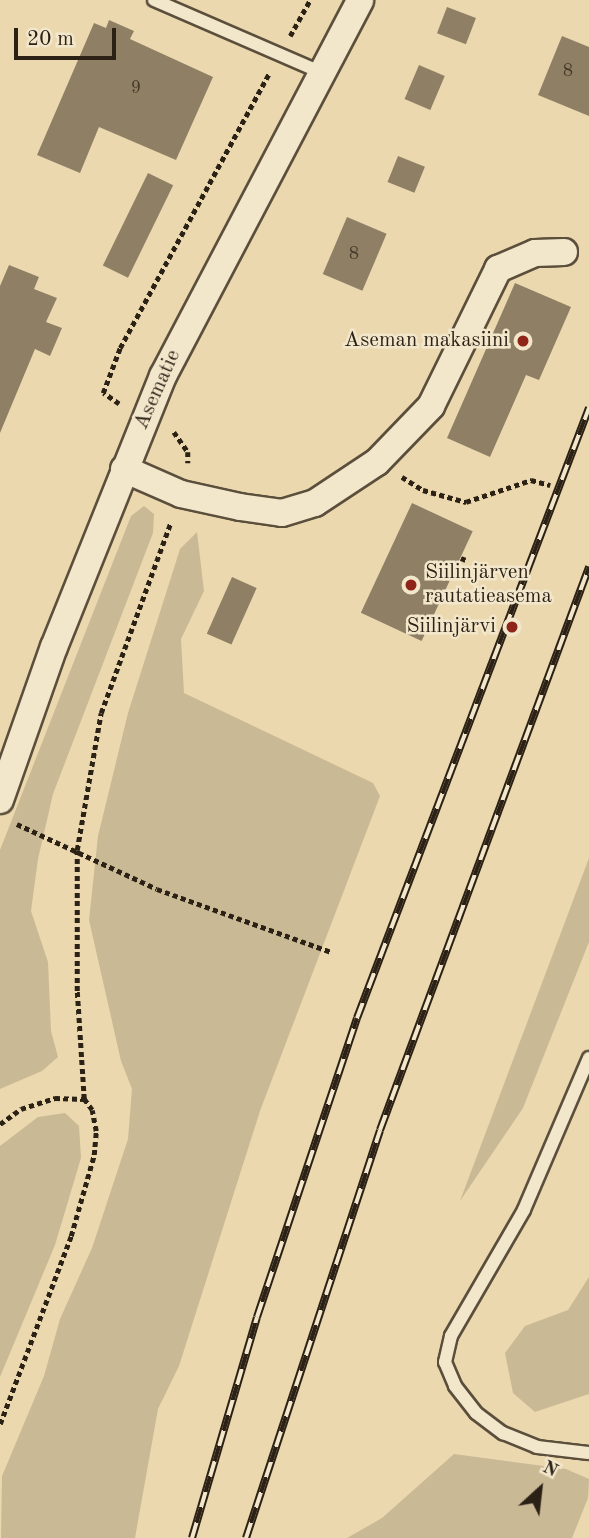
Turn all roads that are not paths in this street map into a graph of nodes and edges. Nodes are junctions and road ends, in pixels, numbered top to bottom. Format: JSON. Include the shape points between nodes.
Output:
{"nodes":[{"id":1,"x":154,"y":0,"type":"edge"},
{"id":2,"x":359,"y":1,"type":"edge"},
{"id":3,"x":323,"y":73,"type":"junction"},
{"id":4,"x":564,"y":252,"type":"dead end"},
{"id":5,"x":124,"y":469,"type":"junction"},
{"id":6,"x":6,"y":811,"type":"edge"},
{"id":7,"x":589,"y":1058,"type":"edge"},
{"id":8,"x":589,"y":1453,"type":"edge"}],
"edges":[{"from":1,"to":3,"type":"lane"},
{"from":2,"to":3,"type":"street","name":"Asematie"},
{"from":3,"to":5,"type":"street","name":"Asematie","via":[[163,376]]},
{"from":4,"to":5,"type":"street","via":[[535,253],[498,270],[431,406],[377,462],[315,503],[282,513],[181,494]]},
{"from":5,"to":6,"type":"street","name":"Asematie"},
{"from":7,"to":8,"type":"lane","via":[[524,1210],[451,1336],[445,1362],[455,1386],[475,1413],[503,1433],[537,1447]]}]}
